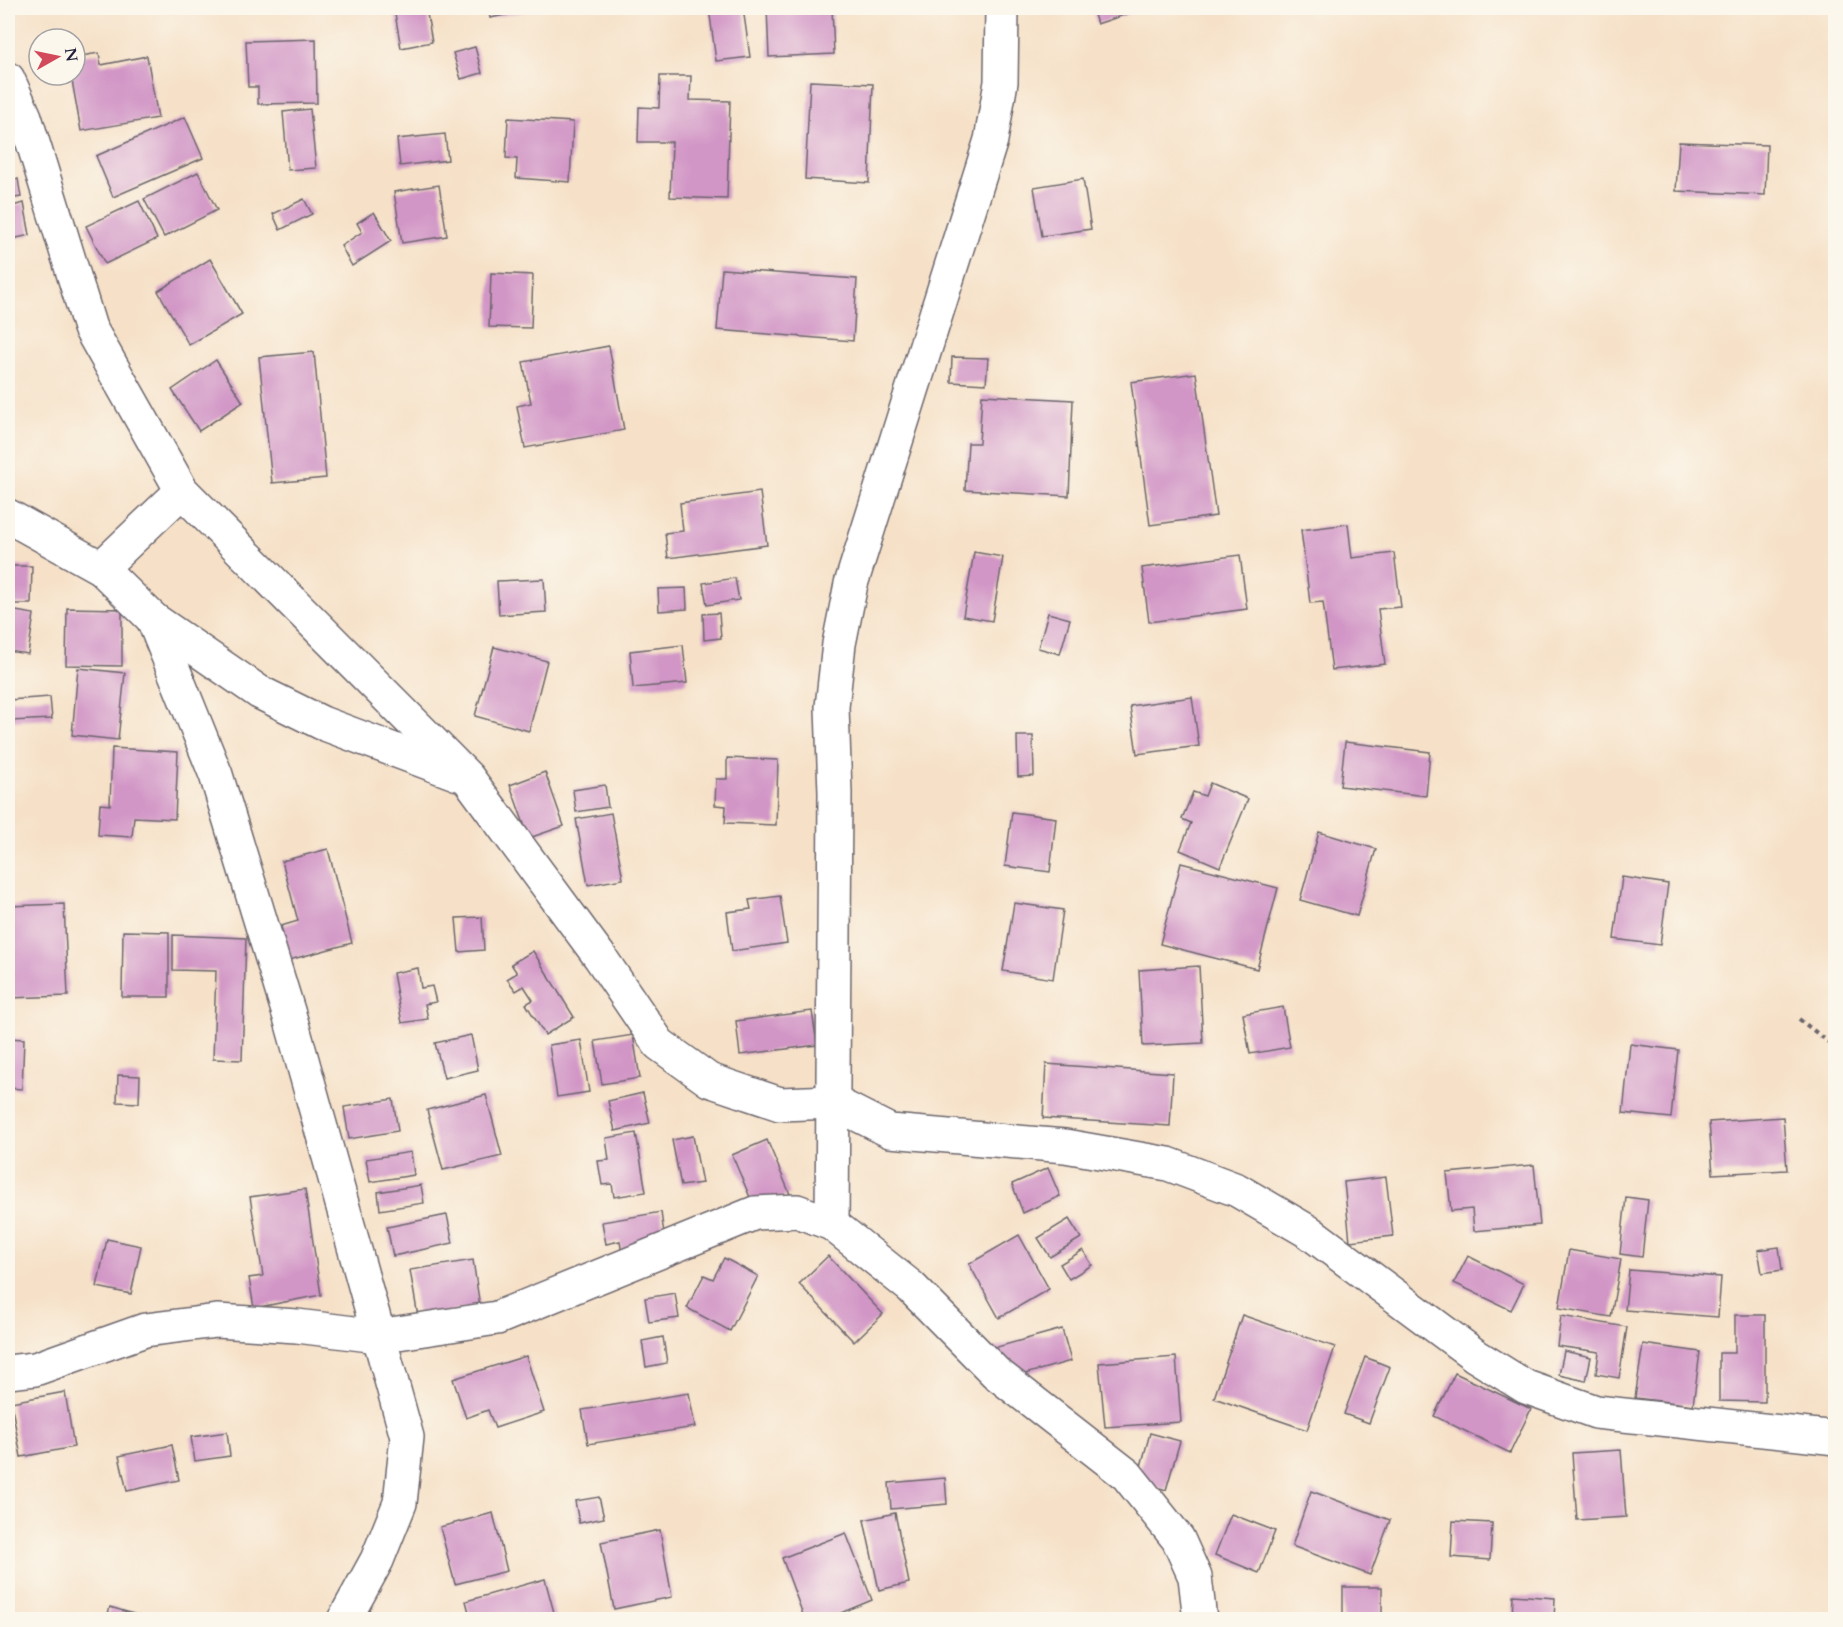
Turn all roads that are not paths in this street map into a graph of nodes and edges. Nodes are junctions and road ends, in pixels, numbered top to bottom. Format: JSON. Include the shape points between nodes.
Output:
{"nodes":[{"id":1,"x":1002,"y":8,"type":"edge"},
{"id":2,"x":8,"y":79,"type":"edge"},
{"id":3,"x":182,"y":491,"type":"junction"},
{"id":4,"x":8,"y":516,"type":"edge"},
{"id":5,"x":101,"y":568,"type":"junction"},
{"id":6,"x":153,"y":619,"type":"junction"},
{"id":7,"x":468,"y":778,"type":"junction"},
{"id":8,"x":833,"y":1102,"type":"junction"},
{"id":9,"x":832,"y":1224,"type":"junction"},
{"id":10,"x":378,"y":1336,"type":"junction"},
{"id":11,"x":8,"y":1372,"type":"edge"},
{"id":12,"x":1836,"y":1438,"type":"edge"},
{"id":13,"x":344,"y":1620,"type":"edge"},
{"id":14,"x":1200,"y":1620,"type":"edge"}],
"edges":[{"from":1,"to":8,"type":"street","via":[[1001,82],[991,140],[851,584],[839,644],[832,707]]},
{"from":2,"to":3,"type":"street","via":[[25,117],[90,328]]},
{"from":3,"to":5,"type":"street"},
{"from":3,"to":7,"type":"street"},
{"from":4,"to":5,"type":"street"},
{"from":5,"to":6,"type":"street"},
{"from":6,"to":7,"type":"street","via":[[259,692],[322,723]]},
{"from":6,"to":10,"type":"street","via":[[216,775],[292,1024]]},
{"from":7,"to":8,"type":"street","via":[[659,1044],[709,1080],[780,1104]]},
{"from":8,"to":9,"type":"street"},
{"from":8,"to":12,"type":"street","via":[[890,1131],[1065,1146],[1168,1164],[1237,1190],[1309,1232],[1476,1356],[1516,1381],[1596,1412]]},
{"from":9,"to":10,"type":"street","via":[[797,1211],[755,1213],[497,1318]]},
{"from":9,"to":14,"type":"street","via":[[911,1287],[996,1373],[1127,1475],[1178,1539],[1195,1577]]},
{"from":10,"to":11,"type":"street","via":[[217,1321],[145,1330],[35,1369]]},
{"from":10,"to":13,"type":"street","via":[[407,1437],[400,1503],[377,1560]]}]}
